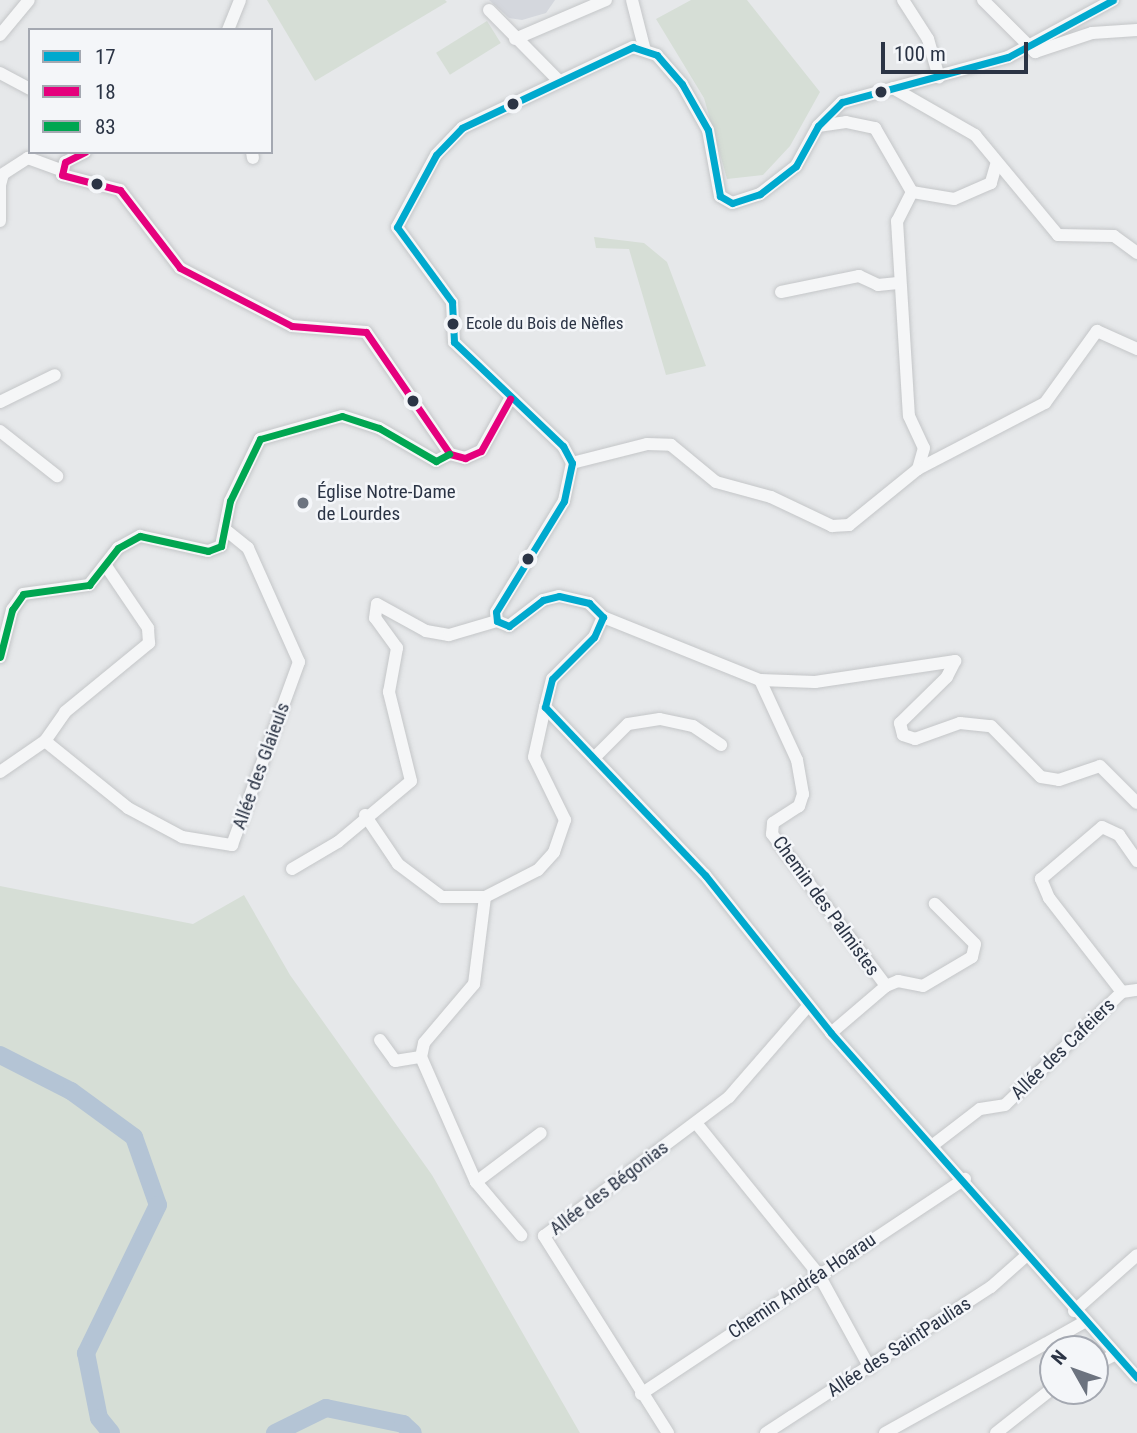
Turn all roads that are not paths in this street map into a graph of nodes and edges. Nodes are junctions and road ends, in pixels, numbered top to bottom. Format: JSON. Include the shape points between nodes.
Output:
{"nodes":[{"id":1,"x":29,"y":0,"type":"edge"},
{"id":2,"x":240,"y":0,"type":"edge"},
{"id":3,"x":606,"y":0,"type":"edge"},
{"id":4,"x":632,"y":0,"type":"edge"},
{"id":5,"x":903,"y":0,"type":"edge"},
{"id":6,"x":983,"y":0,"type":"edge"},
{"id":7,"x":1113,"y":0,"type":"edge"},
{"id":8,"x":489,"y":10,"type":"dead end"},
{"id":9,"x":229,"y":28,"type":"edge"},
{"id":10,"x":1137,"y":30,"type":"edge"},
{"id":11,"x":0,"y":35,"type":"edge"},
{"id":12,"x":515,"y":39,"type":"junction"},
{"id":13,"x":644,"y":47,"type":"junction"},
{"id":14,"x":1025,"y":48,"type":"junction"},
{"id":15,"x":0,"y":73,"type":"edge"},
{"id":16,"x":939,"y":77,"type":"junction"},
{"id":17,"x":558,"y":80,"type":"junction"},
{"id":18,"x":28,"y":88,"type":"edge"},
{"id":19,"x":893,"y":88,"type":"junction"},
{"id":20,"x":818,"y":126,"type":"junction"},
{"id":21,"x":82,"y":154,"type":"edge"},
{"id":22,"x":996,"y":164,"type":"junction"},
{"id":23,"x":60,"y":169,"type":"junction"},
{"id":24,"x":0,"y":186,"type":"edge"},
{"id":25,"x":912,"y":192,"type":"junction"},
{"id":26,"x":0,"y":221,"type":"edge"},
{"id":27,"x":1137,"y":253,"type":"edge"},
{"id":28,"x":898,"y":283,"type":"junction"},
{"id":29,"x":781,"y":292,"type":"dead end"},
{"id":30,"x":1137,"y":349,"type":"edge"},
{"id":31,"x":55,"y":375,"type":"dead end"},
{"id":32,"x":510,"y":399,"type":"junction"},
{"id":33,"x":0,"y":402,"type":"edge"},
{"id":34,"x":0,"y":430,"type":"edge"},
{"id":35,"x":450,"y":454,"type":"junction"},
{"id":36,"x":572,"y":463,"type":"junction"},
{"id":37,"x":918,"y":469,"type":"junction"},
{"id":38,"x":57,"y":476,"type":"dead end"},
{"id":39,"x":228,"y":532,"type":"junction"},
{"id":40,"x":106,"y":566,"type":"junction"},
{"id":41,"x":603,"y":617,"type":"junction"},
{"id":42,"x":497,"y":621,"type":"junction"},
{"id":43,"x":0,"y":657,"type":"edge"},
{"id":44,"x":760,"y":680,"type":"junction"},
{"id":45,"x":545,"y":706,"type":"junction"},
{"id":46,"x":45,"y":741,"type":"junction"},
{"id":47,"x":721,"y":745,"type":"dead end"},
{"id":48,"x":594,"y":758,"type":"junction"},
{"id":49,"x":0,"y":772,"type":"edge"},
{"id":50,"x":1137,"y":803,"type":"edge"},
{"id":51,"x":365,"y":815,"type":"junction"},
{"id":52,"x":1137,"y":861,"type":"edge"},
{"id":53,"x":292,"y":869,"type":"dead end"},
{"id":54,"x":485,"y":897,"type":"junction"},
{"id":55,"x":935,"y":904,"type":"dead end"},
{"id":56,"x":886,"y":986,"type":"junction"},
{"id":57,"x":1137,"y":990,"type":"edge"},
{"id":58,"x":1122,"y":992,"type":"junction"},
{"id":59,"x":808,"y":1006,"type":"junction"},
{"id":60,"x":831,"y":1033,"type":"junction"},
{"id":61,"x":380,"y":1040,"type":"dead end"},
{"id":62,"x":421,"y":1057,"type":"junction"},
{"id":63,"x":696,"y":1123,"type":"junction"},
{"id":64,"x":541,"y":1133,"type":"dead end"},
{"id":65,"x":933,"y":1145,"type":"junction"},
{"id":66,"x":965,"y":1179,"type":"junction"},
{"id":67,"x":476,"y":1182,"type":"junction"},
{"id":68,"x":521,"y":1235,"type":"dead end"},
{"id":69,"x":1027,"y":1255,"type":"junction"},
{"id":70,"x":1137,"y":1255,"type":"edge"},
{"id":71,"x":818,"y":1275,"type":"junction"},
{"id":72,"x":1074,"y":1311,"type":"junction"},
{"id":73,"x":1083,"y":1323,"type":"junction"},
{"id":74,"x":1114,"y":1355,"type":"junction"},
{"id":75,"x":1109,"y":1358,"type":"edge"},
{"id":76,"x":870,"y":1368,"type":"junction"},
{"id":77,"x":1136,"y":1376,"type":"edge"},
{"id":78,"x":641,"y":1394,"type":"junction"},
{"id":79,"x":1039,"y":1399,"type":"edge"},
{"id":80,"x":668,"y":1433,"type":"edge"},
{"id":81,"x":766,"y":1433,"type":"edge"},
{"id":82,"x":885,"y":1433,"type":"edge"},
{"id":83,"x":996,"y":1433,"type":"edge"}],
"edges":[{"from":1,"to":11,"type":"street"},
{"from":2,"to":9,"type":"street"},
{"from":3,"to":12,"type":"street"},
{"from":4,"to":13,"type":"street"},
{"from":5,"to":16,"type":"street","via":[[928,39]]},
{"from":6,"to":14,"type":"street"},
{"from":7,"to":14,"type":"street"},
{"from":8,"to":12,"type":"street"},
{"from":10,"to":14,"type":"street","via":[[1092,33],[1046,51]]},
{"from":12,"to":17,"type":"street"},
{"from":13,"to":17,"type":"street"},
{"from":13,"to":20,"type":"street","via":[[672,71],[698,109],[726,201],[760,194],[796,166]]},
{"from":14,"to":16,"type":"street"},
{"from":15,"to":18,"type":"street"},
{"from":16,"to":19,"type":"street"},
{"from":17,"to":32,"type":"street","via":[[447,141],[397,227],[452,302],[454,342]]},
{"from":19,"to":20,"type":"street","via":[[842,102]]},
{"from":19,"to":22,"type":"street","via":[[965,126]]},
{"from":20,"to":25,"type":"street","via":[[846,122],[875,128]]},
{"from":21,"to":23,"type":"street"},
{"from":22,"to":25,"type":"street","via":[[991,183],[954,198]]},
{"from":22,"to":27,"type":"street","via":[[1058,235],[1114,236]]},
{"from":23,"to":24,"type":"street","via":[[28,158],[3,174]]},
{"from":23,"to":35,"type":"street","via":[[70,179],[120,190],[180,268],[292,326],[366,332]]},
{"from":24,"to":26,"type":"street"},
{"from":25,"to":28,"type":"street","via":[[897,221]]},
{"from":28,"to":29,"type":"street","via":[[878,285],[859,276]]},
{"from":28,"to":37,"type":"street","via":[[907,334],[909,416],[924,448]]},
{"from":30,"to":37,"type":"street","via":[[1097,331],[1045,403]]},
{"from":31,"to":33,"type":"street"},
{"from":32,"to":35,"type":"street","via":[[481,451],[466,458]]},
{"from":32,"to":36,"type":"street","via":[[563,446]]},
{"from":34,"to":38,"type":"street"},
{"from":35,"to":39,"type":"street","via":[[436,461],[379,428],[342,416],[260,439],[230,501]]},
{"from":36,"to":37,"type":"street","via":[[647,444],[671,445],[716,482],[771,497],[832,526],[849,525]]},
{"from":36,"to":42,"type":"street","via":[[564,501],[501,603]]},
{"from":39,"to":40,"type":"street","via":[[221,546],[208,551],[140,536],[118,548]]},
{"from":39,"to":46,"type":"street","name":"Allée des Glaieuls","via":[[248,548],[299,662],[232,845],[182,837],[128,808]]},
{"from":40,"to":43,"type":"street","via":[[76,590],[39,588],[23,594],[8,619]]},
{"from":40,"to":46,"type":"street","via":[[149,628],[149,643],[65,712]]},
{"from":41,"to":42,"type":"street","via":[[589,603],[559,596],[543,600],[509,626]]},
{"from":41,"to":44,"type":"street"},
{"from":41,"to":45,"type":"street","via":[[594,637],[552,678]]},
{"from":42,"to":51,"type":"street","via":[[449,635],[426,631],[386,606],[373,611],[397,648],[389,692],[411,781]]},
{"from":44,"to":50,"type":"street","via":[[815,682],[955,661],[947,677],[900,723],[903,735],[915,739],[960,723],[991,726],[1041,776],[1059,780],[1100,766]]},
{"from":44,"to":56,"type":"street","name":"Chemin des Palmistes","via":[[797,760],[803,794],[799,806],[774,823],[772,834]]},
{"from":45,"to":48,"type":"street"},
{"from":45,"to":54,"type":"street","via":[[534,757],[562,809],[561,837],[538,870]]},
{"from":46,"to":49,"type":"street"},
{"from":47,"to":48,"type":"street","via":[[693,726],[660,719],[628,724]]},
{"from":48,"to":59,"type":"street","via":[[705,875]]},
{"from":51,"to":53,"type":"street","via":[[338,842]]},
{"from":51,"to":54,"type":"street","via":[[387,851],[424,886],[442,897]]},
{"from":52,"to":58,"type":"street","name":"Allée des Cafeiers","via":[[1119,835],[1102,827],[1041,879],[1049,898]]},
{"from":54,"to":62,"type":"street","via":[[474,984],[424,1044]]},
{"from":55,"to":56,"type":"street","name":"Chemin des Palmistes","via":[[975,944],[972,957],[923,986],[898,981]]},
{"from":56,"to":60,"type":"street","name":"Chemin des Palmistes"},
{"from":57,"to":58,"type":"street","name":"Allée des Cafeiers"},
{"from":58,"to":65,"type":"street","name":"Allée des Cafeiers","via":[[1014,1098],[980,1109]]},
{"from":59,"to":60,"type":"street"},
{"from":59,"to":63,"type":"street","name":"Allée des Bégonias","via":[[738,1088]]},
{"from":60,"to":65,"type":"street"},
{"from":61,"to":62,"type":"street","via":[[395,1061]]},
{"from":62,"to":67,"type":"street"},
{"from":63,"to":71,"type":"street"},
{"from":63,"to":78,"type":"street","name":"Allée des Bégonias","via":[[544,1236]]},
{"from":64,"to":67,"type":"street"},
{"from":65,"to":66,"type":"street"},
{"from":66,"to":69,"type":"street"},
{"from":66,"to":71,"type":"street","name":"Chemin Andréa Hoarau"},
{"from":67,"to":68,"type":"street"},
{"from":69,"to":72,"type":"street"},
{"from":69,"to":76,"type":"street","name":"Allée des SaintPaulias","via":[[991,1287]]},
{"from":70,"to":72,"type":"street"},
{"from":71,"to":76,"type":"street"},
{"from":71,"to":78,"type":"street","name":"Chemin Andréa Hoarau"},
{"from":72,"to":73,"type":"street"},
{"from":73,"to":74,"type":"street"},
{"from":73,"to":82,"type":"street"},
{"from":74,"to":75,"type":"street"},
{"from":74,"to":77,"type":"street"},
{"from":76,"to":81,"type":"street","name":"Allée des SaintPaulias"},
{"from":78,"to":80,"type":"street","name":"Allée des Bégonias"},
{"from":79,"to":83,"type":"street"}]}
